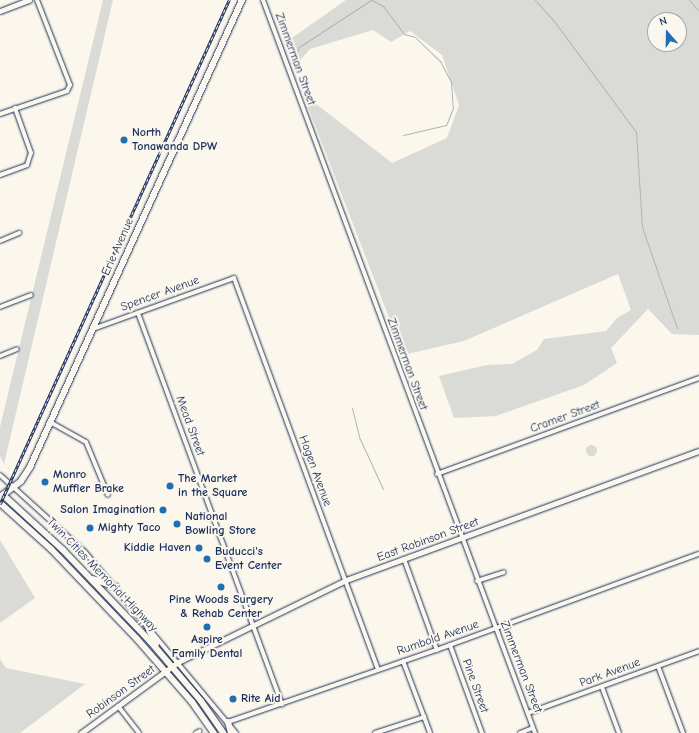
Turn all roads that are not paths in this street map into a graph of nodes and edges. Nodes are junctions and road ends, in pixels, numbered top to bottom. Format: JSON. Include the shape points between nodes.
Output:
{"nodes":[{"id":1,"x":29,"y":0,"type":"edge"},
{"id":2,"x":37,"y":0,"type":"edge"},
{"id":3,"x":242,"y":0,"type":"edge"},
{"id":4,"x":263,"y":0,"type":"edge"},
{"id":5,"x":0,"y":10,"type":"edge"},
{"id":6,"x":15,"y":108,"type":"junction"},
{"id":7,"x":0,"y":114,"type":"edge"},
{"id":8,"x":0,"y":175,"type":"edge"},
{"id":9,"x":19,"y":233,"type":"dead end"},
{"id":10,"x":0,"y":240,"type":"edge"},
{"id":11,"x":234,"y":278,"type":"joint"},
{"id":12,"x":31,"y":296,"type":"dead end"},
{"id":13,"x":0,"y":307,"type":"edge"},
{"id":14,"x":138,"y":313,"type":"junction"},
{"id":15,"x":93,"y":329,"type":"junction"},
{"id":16,"x":17,"y":349,"type":"dead end"},
{"id":17,"x":0,"y":356,"type":"edge"},
{"id":18,"x":699,"y":378,"type":"edge"},
{"id":19,"x":50,"y":422,"type":"junction"},
{"id":20,"x":699,"y":451,"type":"edge"},
{"id":21,"x":437,"y":474,"type":"junction"},
{"id":22,"x":0,"y":476,"type":"edge"},
{"id":23,"x":14,"y":487,"type":"junction"},
{"id":24,"x":108,"y":495,"type":"dead end"},
{"id":25,"x":1,"y":496,"type":"edge"},
{"id":26,"x":0,"y":503,"type":"edge"},
{"id":27,"x":461,"y":538,"type":"junction"},
{"id":28,"x":699,"y":554,"type":"edge"},
{"id":29,"x":404,"y":559,"type":"junction"},
{"id":30,"x":504,"y":572,"type":"dead end"},
{"id":31,"x":91,"y":578,"type":"junction"},
{"id":32,"x":346,"y":580,"type":"junction"},
{"id":33,"x":477,"y":581,"type":"junction"},
{"id":34,"x":116,"y":587,"type":"junction"},
{"id":35,"x":147,"y":625,"type":"junction"},
{"id":36,"x":253,"y":626,"type":"junction"},
{"id":37,"x":495,"y":629,"type":"junction"},
{"id":38,"x":450,"y":645,"type":"junction"},
{"id":39,"x":437,"y":650,"type":"junction"},
{"id":40,"x":699,"y":651,"type":"edge"},
{"id":41,"x":162,"y":654,"type":"junction"},
{"id":42,"x":403,"y":661,"type":"junction"},
{"id":43,"x":178,"y":662,"type":"junction"},
{"id":44,"x":172,"y":666,"type":"junction"},
{"id":45,"x":658,"y":666,"type":"junction"},
{"id":46,"x":378,"y":669,"type":"junction"},
{"id":47,"x":166,"y":672,"type":"junction"},
{"id":48,"x":602,"y":687,"type":"junction"},
{"id":49,"x":282,"y":704,"type":"junction"},
{"id":50,"x":118,"y":706,"type":"junction"},
{"id":51,"x":528,"y":713,"type":"junction"},
{"id":52,"x":424,"y":717,"type":"junction"},
{"id":53,"x":228,"y":722,"type":"junction"},
{"id":54,"x":533,"y":728,"type":"junction"},
{"id":55,"x":81,"y":733,"type":"edge"},
{"id":56,"x":139,"y":733,"type":"edge"},
{"id":57,"x":214,"y":733,"type":"edge"},
{"id":58,"x":223,"y":733,"type":"edge"},
{"id":59,"x":231,"y":733,"type":"edge"},
{"id":60,"x":236,"y":733,"type":"edge"},
{"id":61,"x":375,"y":733,"type":"edge"},
{"id":62,"x":430,"y":733,"type":"edge"},
{"id":63,"x":482,"y":733,"type":"edge"},
{"id":64,"x":520,"y":733,"type":"edge"},
{"id":65,"x":535,"y":733,"type":"edge"},
{"id":66,"x":619,"y":733,"type":"edge"},
{"id":67,"x":683,"y":733,"type":"edge"}],
"edges":[{"from":1,"to":5,"type":"street"},
{"from":2,"to":6,"type":"street","via":[[70,85],[67,91]]},
{"from":3,"to":15,"type":"main road","name":"Erie Avenue"},
{"from":4,"to":21,"type":"street","name":"Zimmerman Street"},
{"from":6,"to":7,"type":"street"},
{"from":6,"to":8,"type":"street","via":[[31,153],[26,165]]},
{"from":9,"to":10,"type":"street"},
{"from":11,"to":14,"type":"street","name":"Spencer Avenue"},
{"from":11,"to":32,"type":"street","name":"Hagen Avenue"},
{"from":12,"to":13,"type":"street"},
{"from":14,"to":15,"type":"street","name":"Spencer Avenue"},
{"from":14,"to":36,"type":"street","name":"Mead Street"},
{"from":15,"to":19,"type":"main road","name":"Erie Avenue"},
{"from":16,"to":17,"type":"street"},
{"from":18,"to":21,"type":"street","name":"Cramer Street"},
{"from":19,"to":23,"type":"main road","name":"Erie Avenue","via":[[25,477]]},
{"from":19,"to":24,"type":"street","via":[[86,442]]},
{"from":20,"to":27,"type":"street","name":"East Robinson Street"},
{"from":21,"to":27,"type":"street","name":"Zimmerman Street"},
{"from":22,"to":23,"type":"street"},
{"from":23,"to":25,"type":"main road","name":"Erie Avenue"},
{"from":23,"to":34,"type":"street","via":[[64,530]]},
{"from":25,"to":31,"type":"main road","name":"Twin Cities Memorial Highway","via":[[46,532]]},
{"from":26,"to":47,"type":"main road","name":"Twin Cities Memorial Highway","via":[[51,549]]},
{"from":27,"to":29,"type":"street","name":"East Robinson Street"},
{"from":27,"to":33,"type":"street","name":"Zimmerman Street"},
{"from":28,"to":37,"type":"street","name":"Rumbold Avenue"},
{"from":29,"to":32,"type":"street","name":"East Robinson Street"},
{"from":29,"to":39,"type":"street"},
{"from":30,"to":33,"type":"street"},
{"from":31,"to":34,"type":"main road"},
{"from":31,"to":41,"type":"main road","name":"Twin Cities Memorial Highway"},
{"from":32,"to":36,"type":"street","name":"East Robinson Street"},
{"from":32,"to":46,"type":"street","name":"Hagen Avenue"},
{"from":33,"to":37,"type":"street","name":"Zimmerman Street"},
{"from":34,"to":35,"type":"street"},
{"from":35,"to":41,"type":"main road"},
{"from":35,"to":43,"type":"street"},
{"from":36,"to":43,"type":"street","name":"East Robinson Street"},
{"from":36,"to":49,"type":"street","name":"Mead Street"},
{"from":37,"to":38,"type":"street","name":"Rumbold Avenue"},
{"from":37,"to":51,"type":"street","name":"Zimmerman Street"},
{"from":38,"to":39,"type":"street","name":"Rumbold Avenue"},
{"from":38,"to":63,"type":"street","name":"Pine Street"},
{"from":39,"to":42,"type":"street","name":"Rumbold Avenue"},
{"from":40,"to":45,"type":"street","name":"Park Avenue"},
{"from":41,"to":44,"type":"main road","name":"Twin Cities Memorial Highway"},
{"from":42,"to":46,"type":"street","name":"Rumbold Avenue"},
{"from":42,"to":52,"type":"street"},
{"from":43,"to":44,"type":"street","name":"East Robinson Street"},
{"from":43,"to":53,"type":"street"},
{"from":44,"to":47,"type":"street","name":"Robinson Street"},
{"from":44,"to":58,"type":"main road","name":"Twin Cities Memorial Highway"},
{"from":45,"to":48,"type":"street","name":"Park Avenue"},
{"from":45,"to":67,"type":"street"},
{"from":46,"to":49,"type":"street","name":"Rumbold Avenue"},
{"from":47,"to":50,"type":"street","name":"Robinson Street"},
{"from":47,"to":57,"type":"main road","name":"Twin Cities Memorial Highway"},
{"from":48,"to":51,"type":"street","name":"Park Avenue"},
{"from":48,"to":66,"type":"street"},
{"from":49,"to":53,"type":"street","name":"Rumbold Avenue"},
{"from":50,"to":55,"type":"street","name":"Robinson Street"},
{"from":50,"to":56,"type":"street"},
{"from":51,"to":54,"type":"street","name":"Zimmerman Street"},
{"from":52,"to":61,"type":"street"},
{"from":52,"to":62,"type":"street"},
{"from":53,"to":59,"type":"main road"},
{"from":53,"to":60,"type":"street"},
{"from":54,"to":64,"type":"street"},
{"from":54,"to":65,"type":"street","name":"Zimmerman Street"}]}
